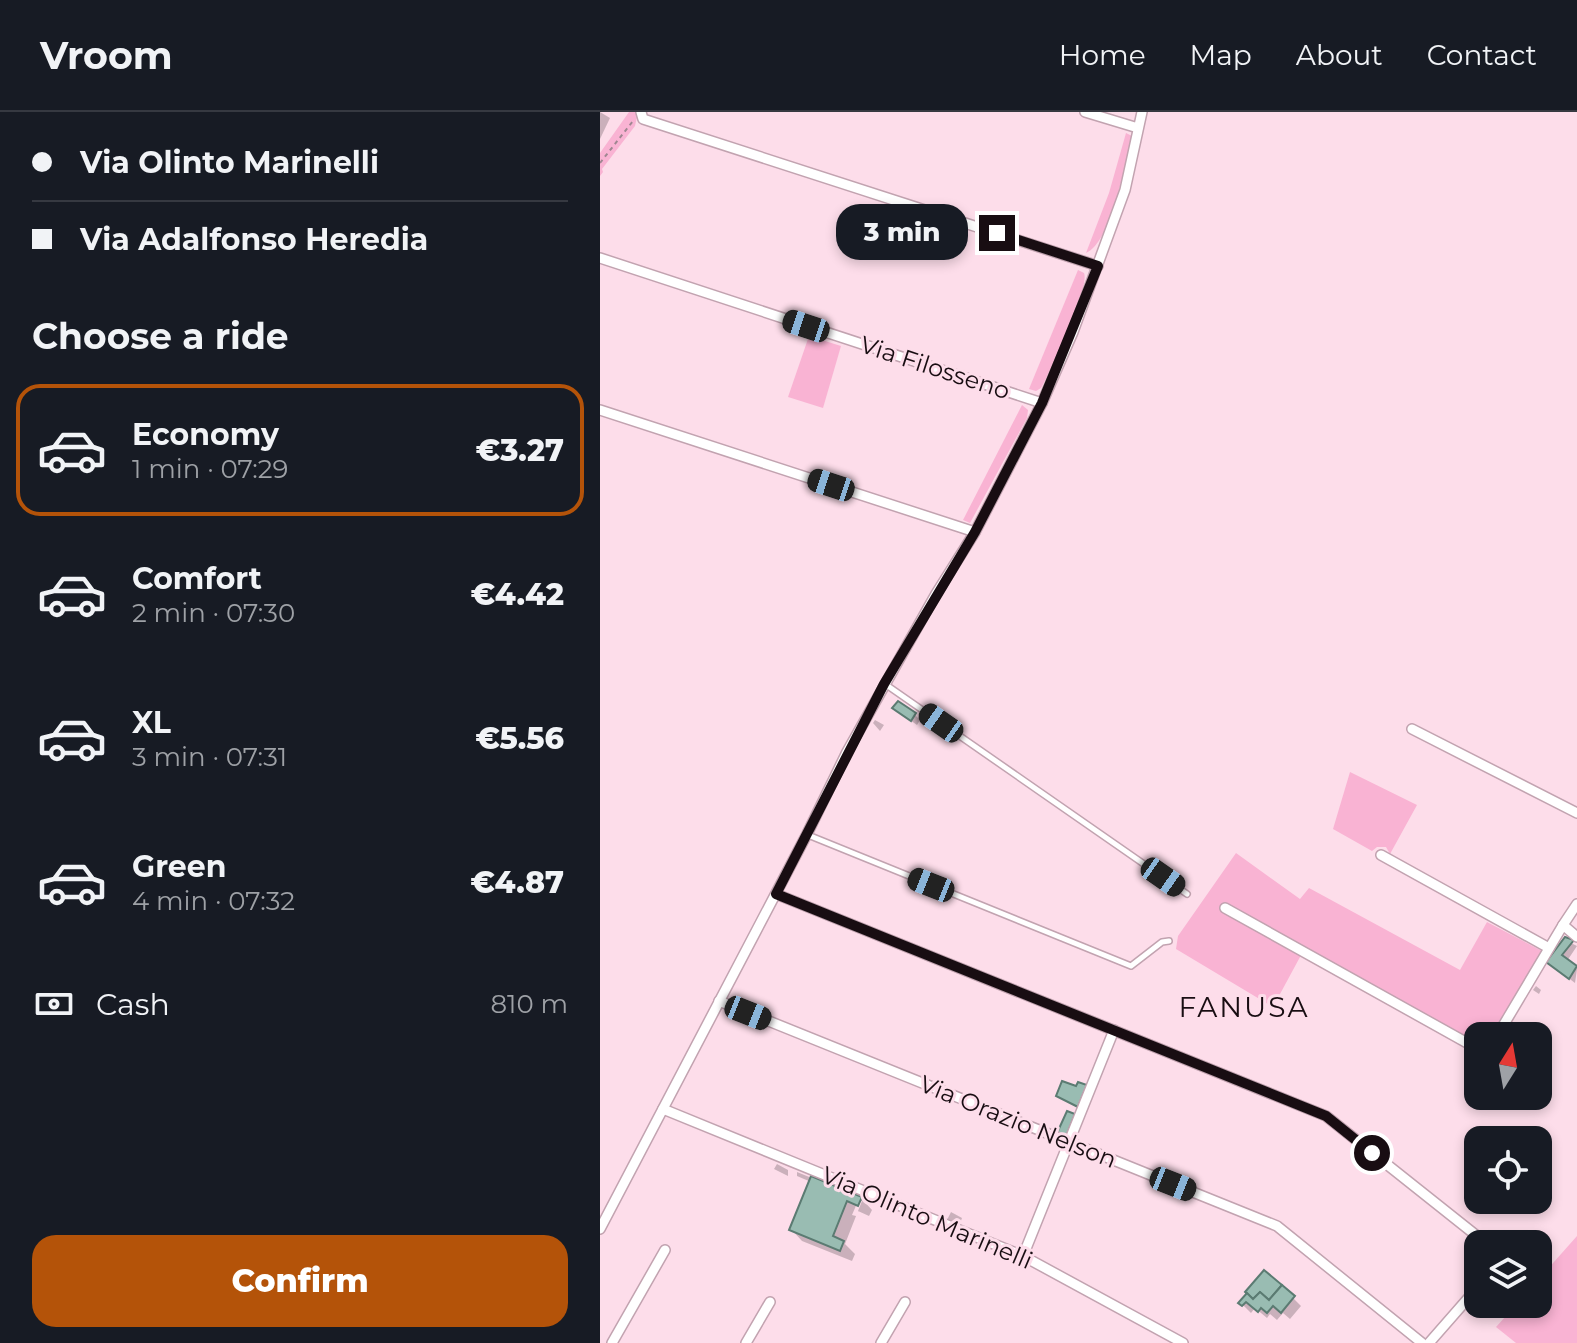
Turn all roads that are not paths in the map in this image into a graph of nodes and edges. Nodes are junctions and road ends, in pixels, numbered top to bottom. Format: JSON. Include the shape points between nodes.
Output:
{"nodes":[{"id":1,"x":1085,"y":112,"type":"edge"},
{"id":2,"x":1142,"y":112,"type":"edge"},
{"id":3,"x":641,"y":114,"type":"edge"},
{"id":4,"x":1138,"y":128,"type":"junction"},
{"id":5,"x":600,"y":258,"type":"edge"},
{"id":6,"x":1098,"y":266,"type":"junction"},
{"id":7,"x":1042,"y":403,"type":"junction"},
{"id":8,"x":600,"y":410,"type":"edge"},
{"id":9,"x":975,"y":532,"type":"junction"},
{"id":10,"x":884,"y":684,"type":"junction"},
{"id":11,"x":1412,"y":729,"type":"dead end"},
{"id":12,"x":1577,"y":813,"type":"edge"},
{"id":13,"x":807,"y":834,"type":"junction"},
{"id":14,"x":1381,"y":855,"type":"dead end"},
{"id":15,"x":776,"y":894,"type":"junction"},
{"id":16,"x":1187,"y":894,"type":"dead end"},
{"id":17,"x":1577,"y":904,"type":"edge"},
{"id":18,"x":1225,"y":908,"type":"dead end"},
{"id":19,"x":1563,"y":925,"type":"junction"},
{"id":20,"x":1577,"y":937,"type":"edge"},
{"id":21,"x":1169,"y":941,"type":"dead end"},
{"id":22,"x":1549,"y":948,"type":"junction"},
{"id":23,"x":719,"y":1001,"type":"junction"},
{"id":24,"x":1505,"y":1022,"type":"edge"},
{"id":25,"x":1114,"y":1030,"type":"junction"},
{"id":26,"x":1464,"y":1041,"type":"edge"},
{"id":27,"x":663,"y":1109,"type":"junction"},
{"id":28,"x":1069,"y":1143,"type":"junction"},
{"id":29,"x":600,"y":1229,"type":"edge"},
{"id":30,"x":1469,"y":1230,"type":"edge"},
{"id":31,"x":665,"y":1250,"type":"dead end"},
{"id":32,"x":1023,"y":1256,"type":"junction"},
{"id":33,"x":770,"y":1302,"type":"dead end"},
{"id":34,"x":905,"y":1302,"type":"dead end"},
{"id":35,"x":1464,"y":1303,"type":"edge"},
{"id":36,"x":612,"y":1343,"type":"edge"},
{"id":37,"x":746,"y":1343,"type":"edge"},
{"id":38,"x":881,"y":1343,"type":"edge"},
{"id":39,"x":1183,"y":1343,"type":"edge"},
{"id":40,"x":1422,"y":1343,"type":"edge"},
{"id":41,"x":1429,"y":1343,"type":"edge"}],
"edges":[{"from":1,"to":4,"type":"street"},
{"from":2,"to":4,"type":"street"},
{"from":3,"to":6,"type":"street","via":[[643,119]]},
{"from":4,"to":6,"type":"street","via":[[1125,190]]},
{"from":5,"to":7,"type":"street","name":"Via Filosseno"},
{"from":6,"to":7,"type":"street"},
{"from":7,"to":9,"type":"street"},
{"from":8,"to":9,"type":"street"},
{"from":9,"to":10,"type":"street"},
{"from":10,"to":13,"type":"street"},
{"from":10,"to":16,"type":"lane"},
{"from":11,"to":12,"type":"street"},
{"from":13,"to":15,"type":"street"},
{"from":13,"to":21,"type":"lane","via":[[1131,966]]},
{"from":14,"to":22,"type":"street"},
{"from":15,"to":23,"type":"street"},
{"from":15,"to":25,"type":"street"},
{"from":17,"to":19,"type":"street"},
{"from":18,"to":26,"type":"street"},
{"from":19,"to":20,"type":"street"},
{"from":19,"to":22,"type":"street"},
{"from":22,"to":24,"type":"street"},
{"from":23,"to":27,"type":"street"},
{"from":23,"to":28,"type":"street","name":"Via Orazio Nelson"},
{"from":25,"to":28,"type":"street"},
{"from":25,"to":30,"type":"street","via":[[1326,1116]]},
{"from":27,"to":29,"type":"street"},
{"from":27,"to":32,"type":"street","name":"Via Olinto Marinelli"},
{"from":28,"to":32,"type":"street"},
{"from":28,"to":40,"type":"street","name":"Via Orazio Nelson","via":[[1277,1226]]},
{"from":31,"to":36,"type":"street"},
{"from":32,"to":39,"type":"street","name":"Via Olinto Marinelli"},
{"from":33,"to":37,"type":"street"},
{"from":34,"to":38,"type":"street"},
{"from":35,"to":41,"type":"street"}]}
